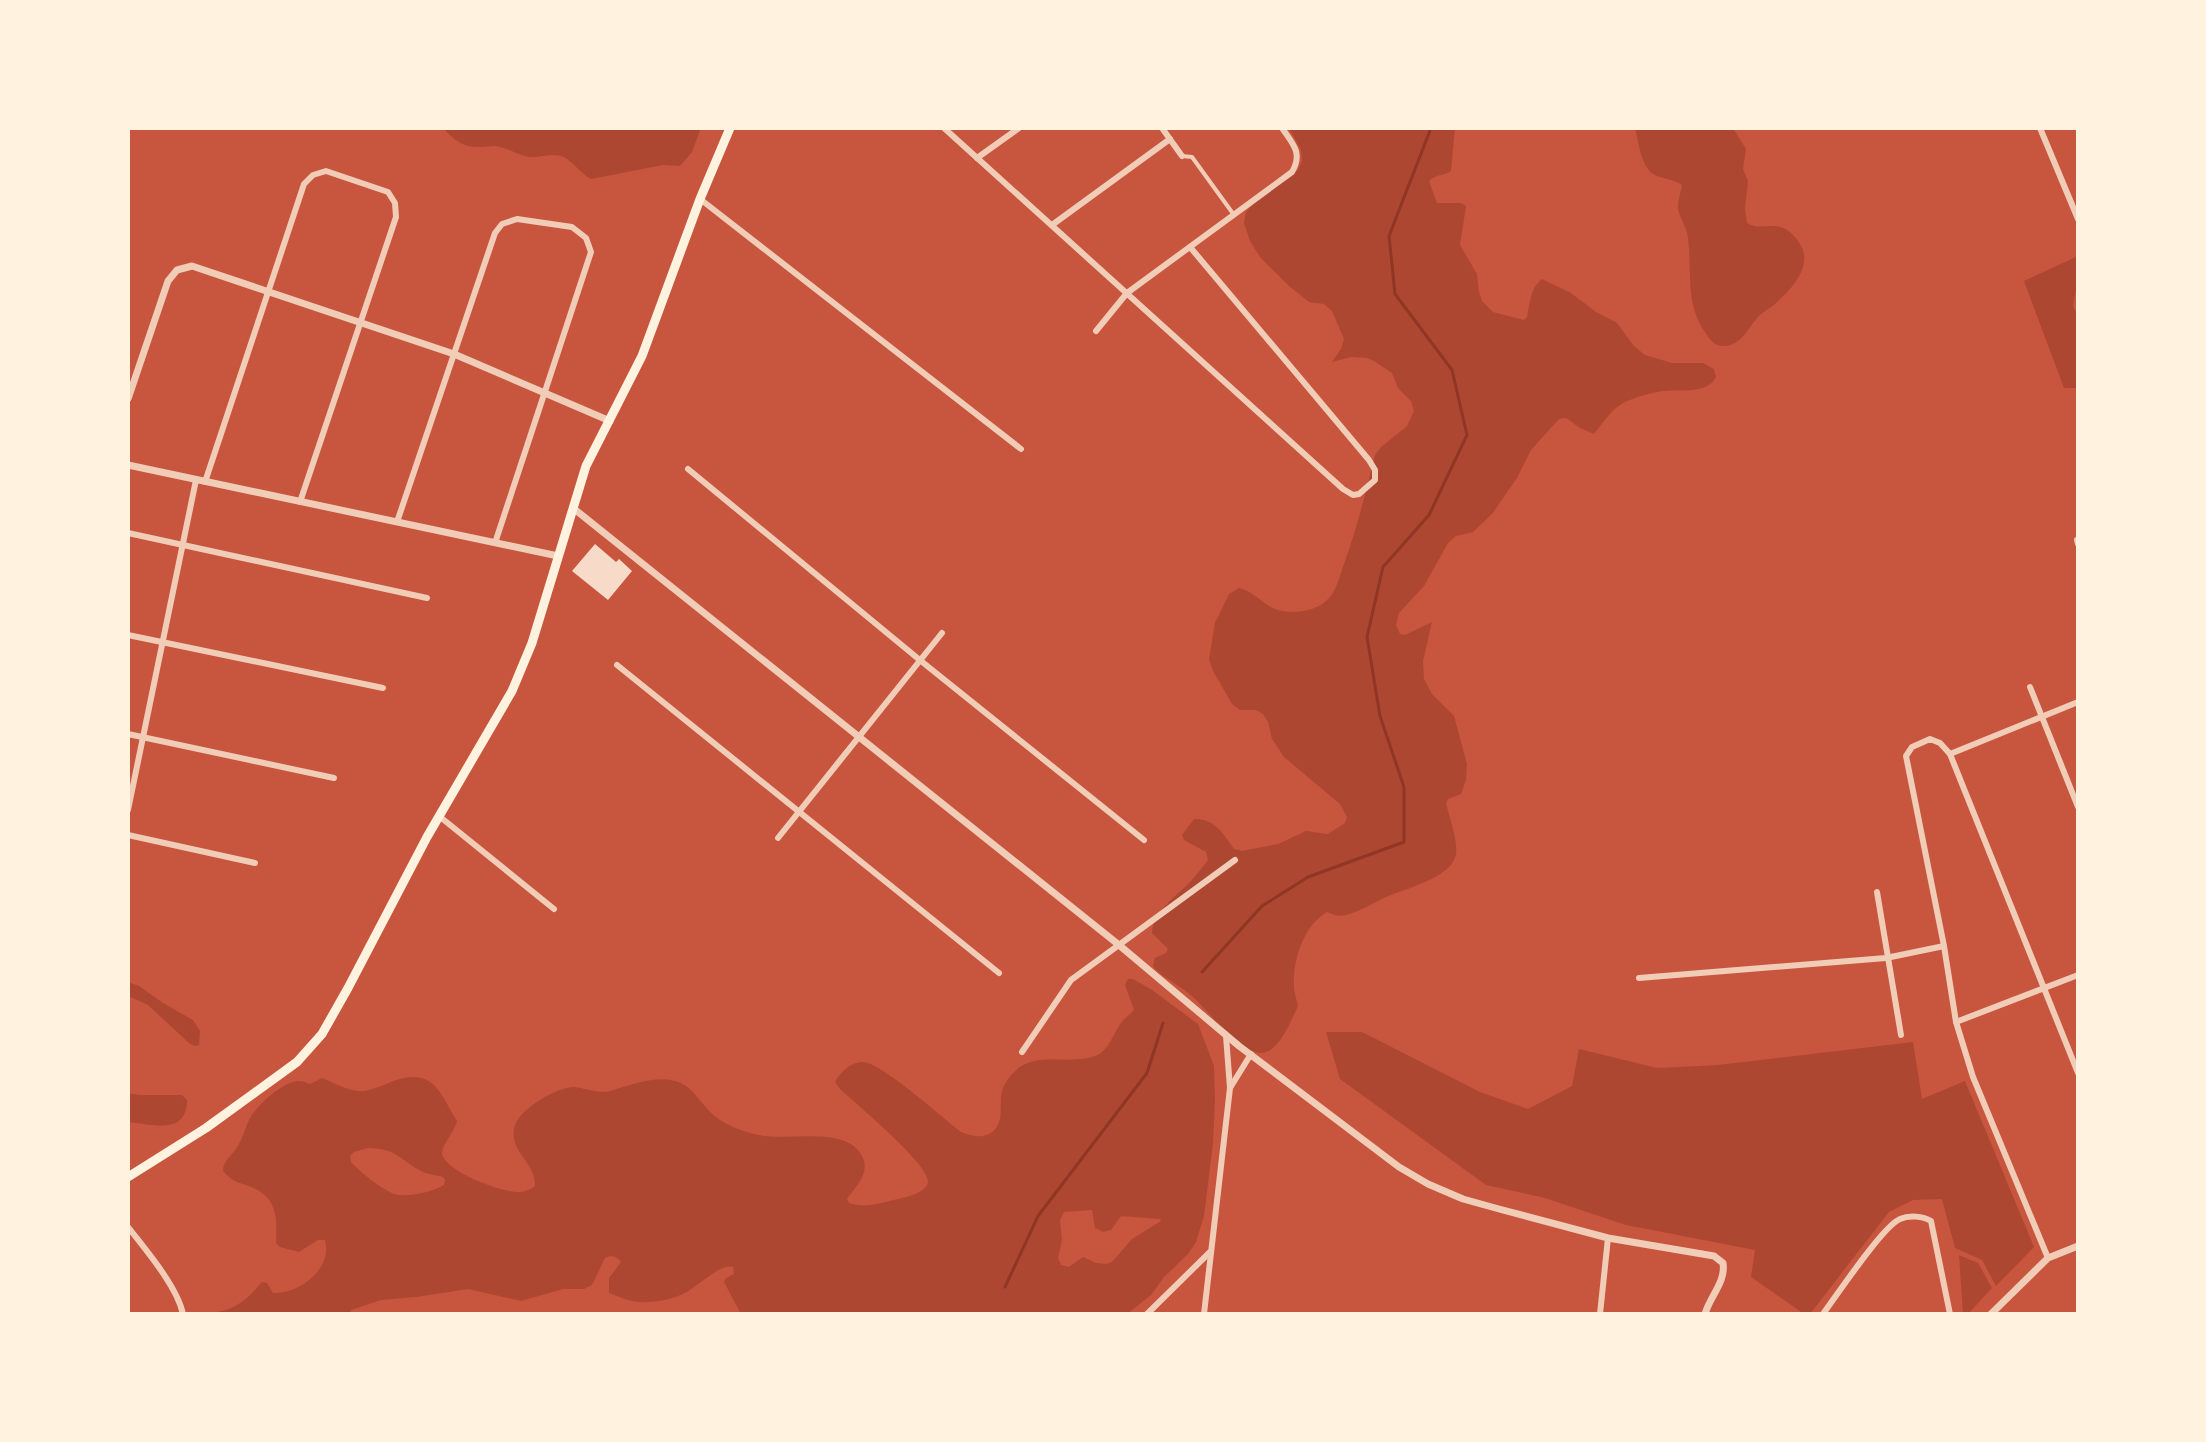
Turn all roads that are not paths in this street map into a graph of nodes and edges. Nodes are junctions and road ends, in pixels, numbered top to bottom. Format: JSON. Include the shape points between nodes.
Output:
{"nodes":[{"id":1,"x":730,"y":128,"type":"edge"},
{"id":2,"x":944,"y":128,"type":"edge"},
{"id":3,"x":1019,"y":128,"type":"edge"},
{"id":4,"x":1162,"y":128,"type":"edge"},
{"id":5,"x":1282,"y":128,"type":"edge"},
{"id":6,"x":2040,"y":128,"type":"edge"},
{"id":7,"x":1170,"y":139,"type":"junction"},
{"id":8,"x":1182,"y":156,"type":"joint"},
{"id":9,"x":977,"y":158,"type":"junction"},
{"id":10,"x":700,"y":199,"type":"junction"},
{"id":11,"x":1234,"y":215,"type":"junction"},
{"id":12,"x":2078,"y":219,"type":"edge"},
{"id":13,"x":1052,"y":225,"type":"junction"},
{"id":14,"x":1190,"y":247,"type":"junction"},
{"id":15,"x":268,"y":292,"type":"junction"},
{"id":16,"x":1127,"y":293,"type":"junction"},
{"id":17,"x":360,"y":322,"type":"junction"},
{"id":18,"x":1096,"y":331,"type":"dead end"},
{"id":19,"x":454,"y":354,"type":"junction"},
{"id":20,"x":544,"y":393,"type":"junction"},
{"id":21,"x":128,"y":399,"type":"edge"},
{"id":22,"x":610,"y":421,"type":"junction"},
{"id":23,"x":1021,"y":449,"type":"dead end"},
{"id":24,"x":128,"y":465,"type":"edge"},
{"id":25,"x":688,"y":469,"type":"dead end"},
{"id":26,"x":196,"y":480,"type":"junction"},
{"id":27,"x":205,"y":482,"type":"junction"},
{"id":28,"x":300,"y":502,"type":"junction"},
{"id":29,"x":573,"y":508,"type":"junction"},
{"id":30,"x":397,"y":522,"type":"junction"},
{"id":31,"x":128,"y":533,"type":"edge"},
{"id":32,"x":183,"y":543,"type":"junction"},
{"id":33,"x":495,"y":543,"type":"junction"},
{"id":34,"x":558,"y":556,"type":"junction"},
{"id":35,"x":427,"y":598,"type":"dead end"},
{"id":36,"x":942,"y":633,"type":"dead end"},
{"id":37,"x":128,"y":635,"type":"edge"},
{"id":38,"x":163,"y":642,"type":"junction"},
{"id":39,"x":921,"y":661,"type":"junction"},
{"id":40,"x":617,"y":665,"type":"dead end"},
{"id":41,"x":2030,"y":687,"type":"dead end"},
{"id":42,"x":383,"y":688,"type":"dead end"},
{"id":43,"x":2078,"y":702,"type":"edge"},
{"id":44,"x":2042,"y":717,"type":"junction"},
{"id":45,"x":128,"y":734,"type":"edge"},
{"id":46,"x":143,"y":737,"type":"junction"},
{"id":47,"x":860,"y":738,"type":"junction"},
{"id":48,"x":1950,"y":754,"type":"junction"},
{"id":49,"x":334,"y":778,"type":"dead end"},
{"id":50,"x":2078,"y":807,"type":"edge"},
{"id":51,"x":128,"y":810,"type":"edge"},
{"id":52,"x":800,"y":811,"type":"junction"},
{"id":53,"x":439,"y":816,"type":"junction"},
{"id":54,"x":128,"y":835,"type":"edge"},
{"id":55,"x":778,"y":838,"type":"dead end"},
{"id":56,"x":1144,"y":840,"type":"dead end"},
{"id":57,"x":1235,"y":860,"type":"dead end"},
{"id":58,"x":255,"y":863,"type":"dead end"},
{"id":59,"x":1877,"y":892,"type":"dead end"},
{"id":60,"x":554,"y":909,"type":"dead end"},
{"id":61,"x":1119,"y":945,"type":"junction"},
{"id":62,"x":1944,"y":946,"type":"junction"},
{"id":63,"x":1887,"y":957,"type":"junction"},
{"id":64,"x":999,"y":973,"type":"dead end"},
{"id":65,"x":2078,"y":975,"type":"edge"},
{"id":66,"x":1639,"y":978,"type":"dead end"},
{"id":67,"x":2044,"y":988,"type":"junction"},
{"id":68,"x":1956,"y":1022,"type":"junction"},
{"id":69,"x":1901,"y":1035,"type":"dead end"},
{"id":70,"x":1226,"y":1036,"type":"junction"},
{"id":71,"x":1022,"y":1052,"type":"dead end"},
{"id":72,"x":1251,"y":1054,"type":"junction"},
{"id":73,"x":2078,"y":1073,"type":"edge"},
{"id":74,"x":1230,"y":1088,"type":"junction"},
{"id":75,"x":128,"y":1177,"type":"edge"},
{"id":76,"x":128,"y":1227,"type":"edge"},
{"id":77,"x":1608,"y":1238,"type":"junction"},
{"id":78,"x":2078,"y":1246,"type":"edge"},
{"id":79,"x":1211,"y":1251,"type":"junction"},
{"id":80,"x":2048,"y":1258,"type":"junction"},
{"id":81,"x":183,"y":1314,"type":"edge"},
{"id":82,"x":1147,"y":1314,"type":"edge"},
{"id":83,"x":1204,"y":1314,"type":"edge"},
{"id":84,"x":1600,"y":1314,"type":"edge"},
{"id":85,"x":1705,"y":1314,"type":"edge"},
{"id":86,"x":1823,"y":1314,"type":"edge"},
{"id":87,"x":1950,"y":1314,"type":"edge"},
{"id":88,"x":1991,"y":1314,"type":"edge"}],
"edges":[{"from":1,"to":10,"type":"main road"},
{"from":2,"to":9,"type":"street"},
{"from":3,"to":9,"type":"street"},
{"from":4,"to":7,"type":"street"},
{"from":5,"to":11,"type":"street","via":[[1296,148],[1298,162]]},
{"from":6,"to":12,"type":"street"},
{"from":7,"to":8,"type":"street"},
{"from":7,"to":13,"type":"street"},
{"from":8,"to":11,"type":"street","via":[[1192,157]]},
{"from":9,"to":13,"type":"street"},
{"from":10,"to":22,"type":"main road","via":[[642,356]]},
{"from":10,"to":23,"type":"street"},
{"from":11,"to":14,"type":"street"},
{"from":13,"to":16,"type":"street"},
{"from":14,"to":16,"type":"street"},
{"from":14,"to":16,"type":"street","via":[[1369,460],[1375,480],[1359,494],[1343,489]]},
{"from":15,"to":17,"type":"street"},
{"from":15,"to":17,"type":"street","via":[[304,184],[326,171],[339,175],[388,192],[395,203],[396,217]]},
{"from":15,"to":21,"type":"street","via":[[192,266],[177,270],[168,281]]},
{"from":15,"to":27,"type":"street"},
{"from":16,"to":18,"type":"street"},
{"from":17,"to":19,"type":"street"},
{"from":17,"to":28,"type":"street"},
{"from":19,"to":20,"type":"street"},
{"from":19,"to":20,"type":"street","via":[[502,224],[517,219],[572,227],[586,238],[591,252]]},
{"from":19,"to":30,"type":"street"},
{"from":20,"to":22,"type":"street"},
{"from":20,"to":33,"type":"street"},
{"from":22,"to":29,"type":"main road","via":[[586,466]]},
{"from":24,"to":26,"type":"street"},
{"from":25,"to":39,"type":"street"},
{"from":26,"to":27,"type":"street"},
{"from":26,"to":32,"type":"street"},
{"from":27,"to":28,"type":"street"},
{"from":28,"to":30,"type":"street"},
{"from":29,"to":34,"type":"main road"},
{"from":29,"to":47,"type":"street"},
{"from":30,"to":33,"type":"street"},
{"from":31,"to":32,"type":"street"},
{"from":32,"to":35,"type":"street"},
{"from":32,"to":38,"type":"street"},
{"from":33,"to":34,"type":"street"},
{"from":34,"to":53,"type":"main road","via":[[512,691]]},
{"from":36,"to":39,"type":"street"},
{"from":37,"to":38,"type":"street"},
{"from":38,"to":42,"type":"street"},
{"from":38,"to":46,"type":"street"},
{"from":39,"to":47,"type":"street"},
{"from":39,"to":56,"type":"street"},
{"from":40,"to":52,"type":"street"},
{"from":41,"to":44,"type":"street"},
{"from":43,"to":44,"type":"street"},
{"from":44,"to":48,"type":"street"},
{"from":44,"to":50,"type":"street"},
{"from":45,"to":46,"type":"street"},
{"from":46,"to":49,"type":"street"},
{"from":46,"to":51,"type":"street"},
{"from":47,"to":52,"type":"street"},
{"from":47,"to":61,"type":"street"},
{"from":48,"to":62,"type":"street","via":[[1930,739],[1906,756]]},
{"from":48,"to":67,"type":"street"},
{"from":52,"to":55,"type":"street"},
{"from":52,"to":64,"type":"street"},
{"from":53,"to":60,"type":"street"},
{"from":53,"to":75,"type":"main road","via":[[322,1034],[297,1062]]},
{"from":54,"to":58,"type":"street"},
{"from":57,"to":61,"type":"street"},
{"from":59,"to":63,"type":"street"},
{"from":61,"to":70,"type":"street"},
{"from":61,"to":71,"type":"street","via":[[1071,980]]},
{"from":62,"to":63,"type":"street"},
{"from":62,"to":68,"type":"street"},
{"from":63,"to":66,"type":"street"},
{"from":63,"to":69,"type":"street"},
{"from":65,"to":67,"type":"street"},
{"from":67,"to":68,"type":"street"},
{"from":67,"to":73,"type":"street"},
{"from":68,"to":80,"type":"street","via":[[1973,1077]]},
{"from":70,"to":72,"type":"street"},
{"from":70,"to":74,"type":"street"},
{"from":72,"to":74,"type":"street"},
{"from":72,"to":77,"type":"street","via":[[1428,1184],[1463,1199]]},
{"from":74,"to":79,"type":"street"},
{"from":76,"to":81,"type":"street","via":[[159,1268]]},
{"from":77,"to":84,"type":"street"},
{"from":77,"to":85,"type":"street","via":[[1714,1256],[1723,1263],[1723,1276]]},
{"from":78,"to":80,"type":"street"},
{"from":79,"to":82,"type":"street"},
{"from":79,"to":83,"type":"street"},
{"from":80,"to":88,"type":"street"},
{"from":86,"to":87,"type":"street","via":[[1886,1230],[1900,1219],[1916,1217],[1931,1221]]}]}
